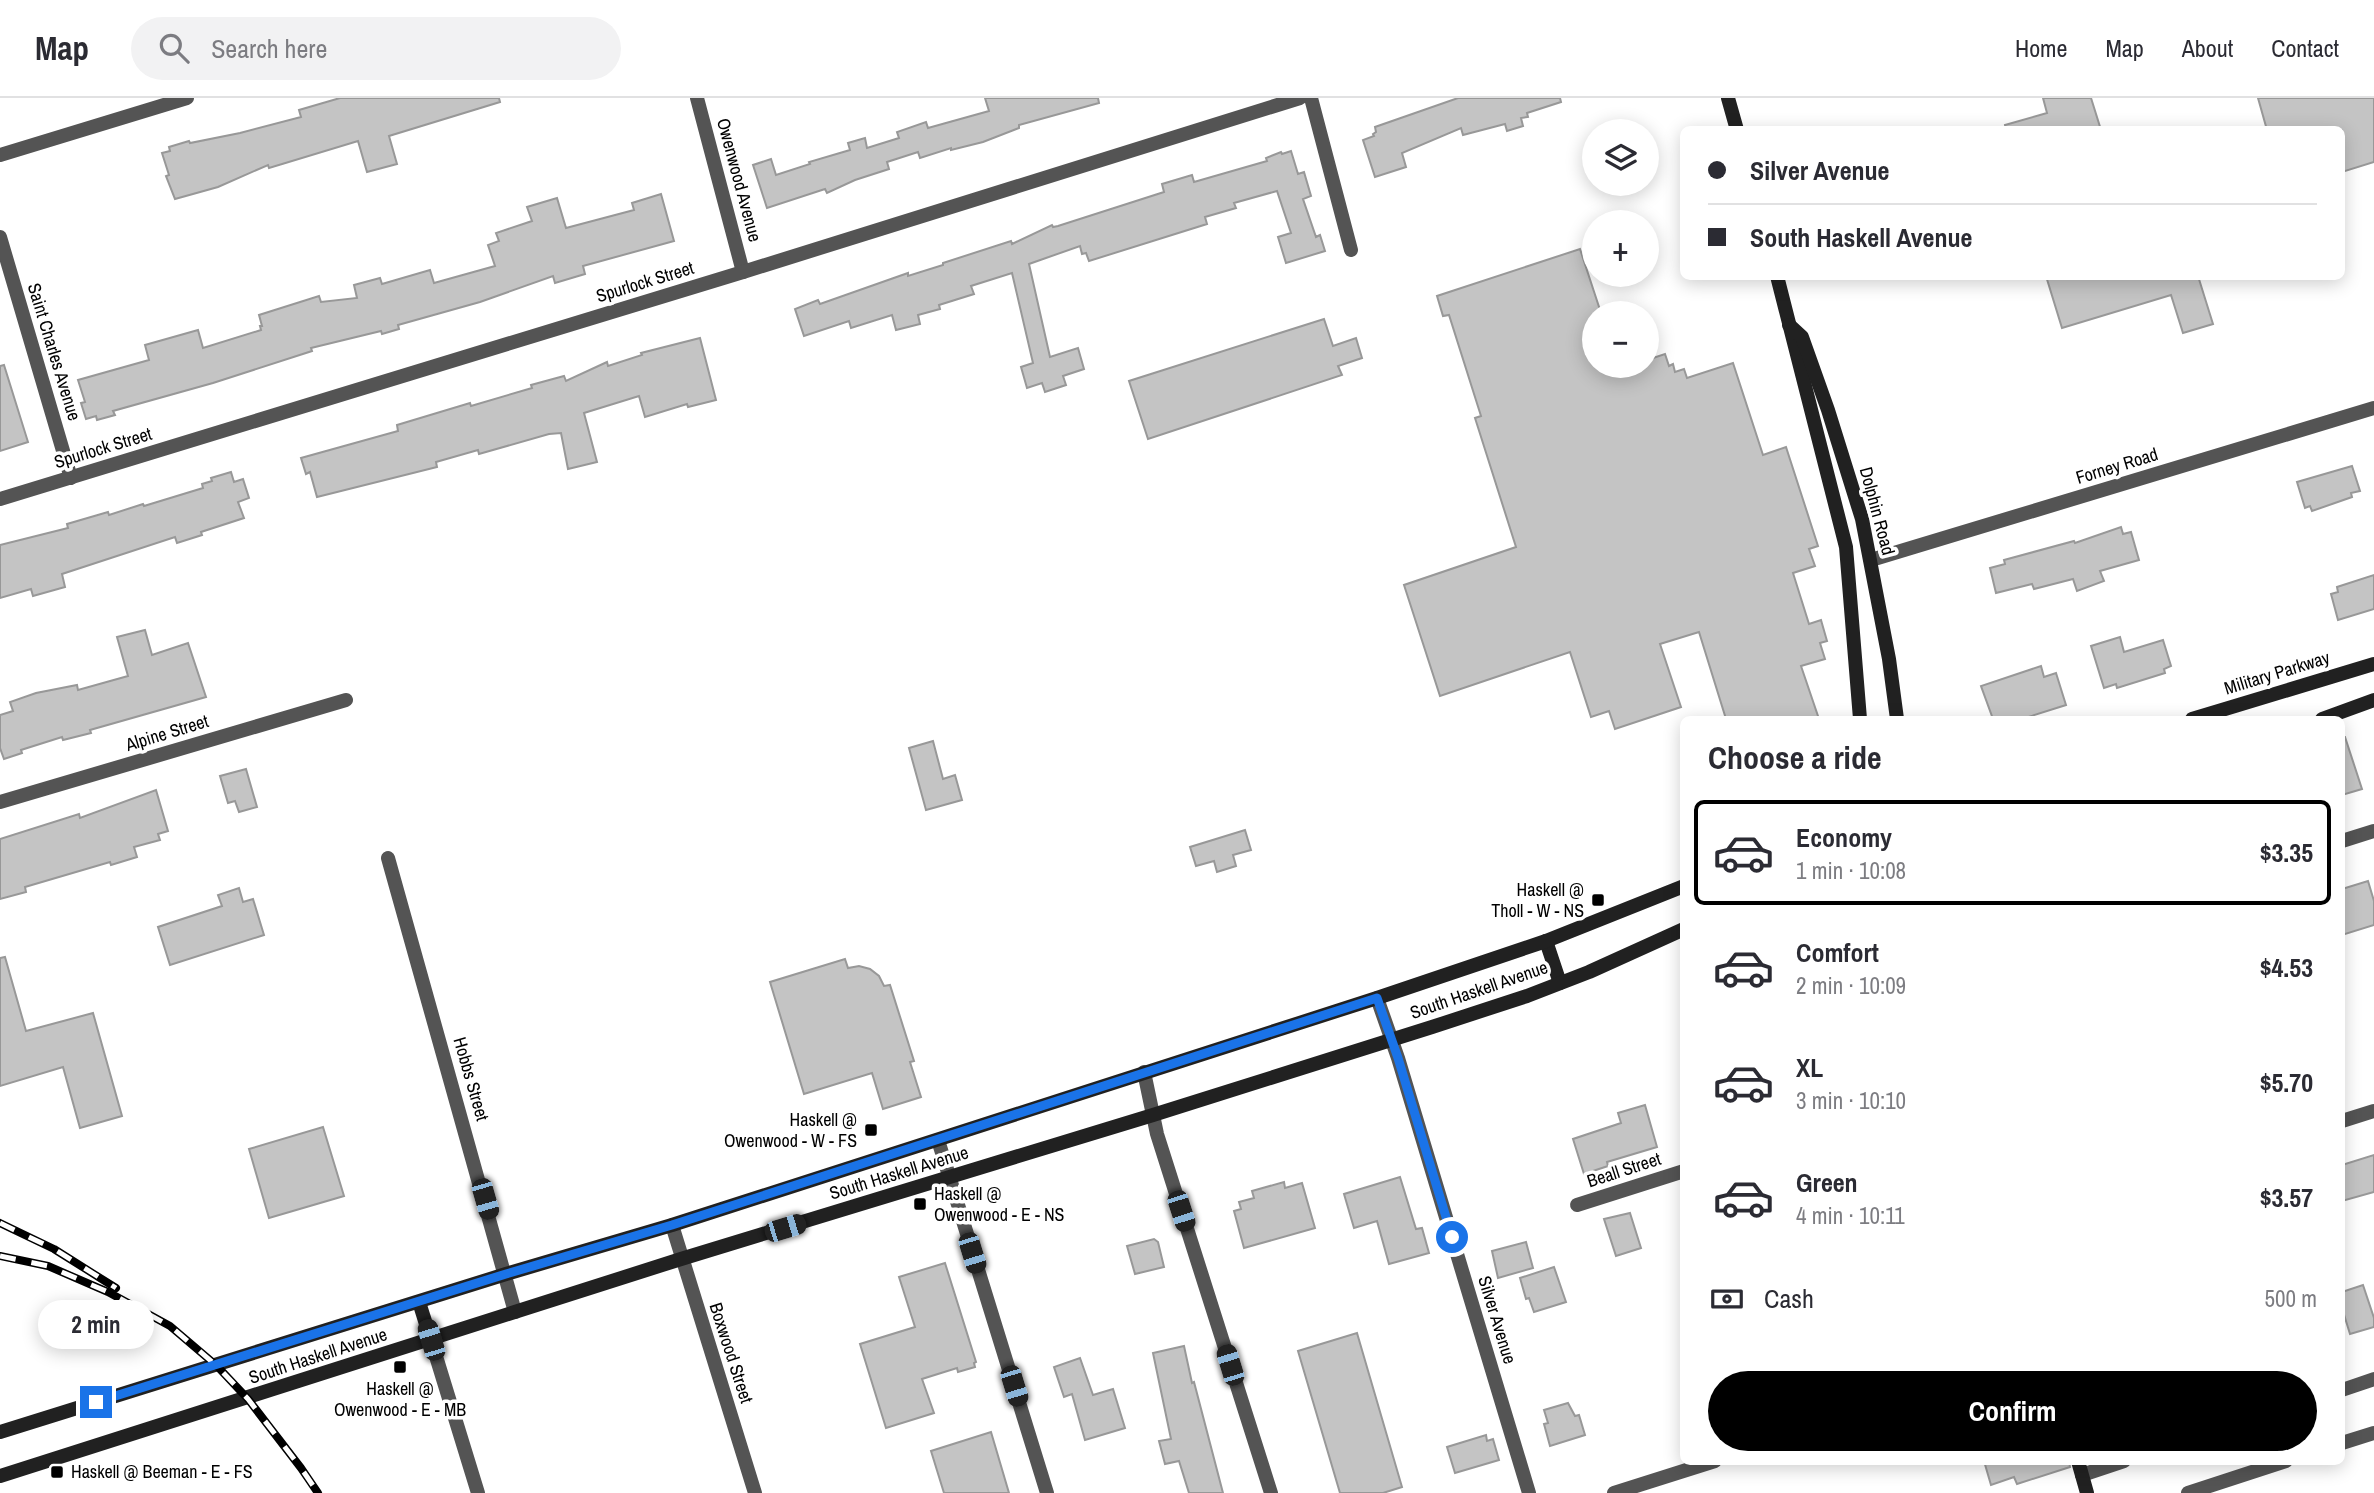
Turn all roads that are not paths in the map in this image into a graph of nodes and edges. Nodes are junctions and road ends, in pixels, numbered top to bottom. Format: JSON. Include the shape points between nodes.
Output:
{"nodes":[{"id":1,"x":187,"y":98,"type":"edge"},
{"id":2,"x":697,"y":98,"type":"edge"},
{"id":3,"x":1300,"y":98,"type":"edge"},
{"id":4,"x":1311,"y":98,"type":"edge"},
{"id":5,"x":1728,"y":98,"type":"edge"},
{"id":6,"x":1736,"y":126,"type":"edge"},
{"id":7,"x":0,"y":155,"type":"edge"},
{"id":8,"x":0,"y":237,"type":"edge"},
{"id":9,"x":1351,"y":250,"type":"dead end"},
{"id":10,"x":743,"y":272,"type":"junction"},
{"id":11,"x":1778,"y":280,"type":"edge"},
{"id":12,"x":1788,"y":324,"type":"junction"},
{"id":13,"x":2374,"y":408,"type":"edge"},
{"id":14,"x":71,"y":478,"type":"junction"},
{"id":15,"x":0,"y":499,"type":"edge"},
{"id":16,"x":1871,"y":560,"type":"junction"},
{"id":17,"x":2374,"y":664,"type":"edge"},
{"id":18,"x":346,"y":700,"type":"dead end"},
{"id":19,"x":2374,"y":700,"type":"edge"},
{"id":20,"x":1860,"y":716,"type":"edge"},
{"id":21,"x":1897,"y":716,"type":"edge"},
{"id":22,"x":2202,"y":716,"type":"edge"},
{"id":23,"x":2330,"y":716,"type":"edge"},
{"id":24,"x":0,"y":802,"type":"edge"},
{"id":25,"x":2374,"y":831,"type":"edge"},
{"id":26,"x":2345,"y":840,"type":"edge"},
{"id":27,"x":388,"y":858,"type":"dead end"},
{"id":28,"x":1680,"y":888,"type":"edge"},
{"id":29,"x":1680,"y":931,"type":"edge"},
{"id":30,"x":1546,"y":941,"type":"junction"},
{"id":31,"x":1560,"y":983,"type":"junction"},
{"id":32,"x":1377,"y":998,"type":"junction"},
{"id":33,"x":1391,"y":1040,"type":"junction"},
{"id":34,"x":1144,"y":1072,"type":"junction"},
{"id":35,"x":2374,"y":1111,"type":"edge"},
{"id":36,"x":1153,"y":1115,"type":"junction"},
{"id":37,"x":2345,"y":1120,"type":"edge"},
{"id":38,"x":938,"y":1140,"type":"junction"},
{"id":39,"x":1680,"y":1172,"type":"edge"},
{"id":40,"x":949,"y":1178,"type":"junction"},
{"id":41,"x":1577,"y":1205,"type":"dead end"},
{"id":42,"x":672,"y":1225,"type":"junction"},
{"id":43,"x":681,"y":1259,"type":"junction"},
{"id":44,"x":506,"y":1274,"type":"junction"},
{"id":45,"x":419,"y":1303,"type":"junction"},
{"id":46,"x":515,"y":1312,"type":"junction"},
{"id":47,"x":431,"y":1340,"type":"junction"},
{"id":48,"x":2374,"y":1379,"type":"edge"},
{"id":49,"x":2345,"y":1389,"type":"edge"},
{"id":50,"x":0,"y":1432,"type":"edge"},
{"id":51,"x":2374,"y":1433,"type":"edge"},
{"id":52,"x":2345,"y":1442,"type":"edge"},
{"id":53,"x":1702,"y":1465,"type":"edge"},
{"id":54,"x":2099,"y":1465,"type":"edge"},
{"id":55,"x":2274,"y":1465,"type":"edge"},
{"id":56,"x":2080,"y":1468,"type":"edge"},
{"id":57,"x":0,"y":1476,"type":"edge"},
{"id":58,"x":478,"y":1493,"type":"edge"},
{"id":59,"x":755,"y":1493,"type":"edge"},
{"id":60,"x":1046,"y":1493,"type":"edge"},
{"id":61,"x":1271,"y":1493,"type":"edge"},
{"id":62,"x":1529,"y":1493,"type":"edge"},
{"id":63,"x":1614,"y":1493,"type":"edge"},
{"id":64,"x":2087,"y":1493,"type":"edge"},
{"id":65,"x":2188,"y":1493,"type":"edge"}],
"edges":[{"from":1,"to":7,"type":"street"},
{"from":2,"to":10,"type":"street","name":"Owenwood Avenue"},
{"from":3,"to":10,"type":"street","name":"Spurlock Street"},
{"from":4,"to":9,"type":"street"},
{"from":5,"to":6,"type":"main road"},
{"from":8,"to":14,"type":"street","name":"Saint Charles Avenue"},
{"from":10,"to":14,"type":"street","name":"Spurlock Street"},
{"from":11,"to":12,"type":"main road","name":"Dolphin Road"},
{"from":12,"to":16,"type":"main road","name":"Dolphin Road","via":[[1802,337],[1828,410]]},
{"from":12,"to":20,"type":"main road","name":"Dolphin Road","via":[[1846,547]]},
{"from":13,"to":16,"type":"street","name":"Forney Road"},
{"from":14,"to":15,"type":"street","name":"Spurlock Street"},
{"from":16,"to":21,"type":"main road","name":"Dolphin Road"},
{"from":17,"to":22,"type":"main road","name":"Military Parkway"},
{"from":18,"to":24,"type":"street","name":"Alpine Street"},
{"from":19,"to":23,"type":"main road"},
{"from":25,"to":26,"type":"street"},
{"from":27,"to":44,"type":"street","name":"Hobbs Street"},
{"from":28,"to":30,"type":"main road","name":"South Haskell Avenue"},
{"from":29,"to":31,"type":"main road","name":"South Haskell Avenue"},
{"from":30,"to":31,"type":"main road"},
{"from":30,"to":32,"type":"main road","name":"South Haskell Avenue"},
{"from":31,"to":33,"type":"main road","name":"South Haskell Avenue"},
{"from":32,"to":33,"type":"street","name":"Silver Avenue"},
{"from":32,"to":34,"type":"main road","name":"South Haskell Avenue"},
{"from":33,"to":36,"type":"main road","name":"South Haskell Avenue"},
{"from":33,"to":62,"type":"street","name":"Silver Avenue"},
{"from":34,"to":36,"type":"street"},
{"from":34,"to":38,"type":"main road","name":"South Haskell Avenue"},
{"from":35,"to":37,"type":"street"},
{"from":36,"to":40,"type":"main road","name":"South Haskell Avenue"},
{"from":36,"to":61,"type":"street"},
{"from":38,"to":40,"type":"street"},
{"from":38,"to":42,"type":"main road","name":"South Haskell Avenue"},
{"from":39,"to":41,"type":"street","name":"Beall Street"},
{"from":40,"to":43,"type":"main road","name":"South Haskell Avenue"},
{"from":40,"to":60,"type":"street"},
{"from":42,"to":43,"type":"street","name":"Boxwood Street"},
{"from":42,"to":44,"type":"main road","name":"South Haskell Avenue"},
{"from":43,"to":46,"type":"main road","name":"South Haskell Avenue"},
{"from":43,"to":59,"type":"street","name":"Boxwood Street"},
{"from":44,"to":45,"type":"main road","name":"South Haskell Avenue"},
{"from":44,"to":46,"type":"street","name":"Hobbs Street"},
{"from":45,"to":47,"type":"main road"},
{"from":45,"to":50,"type":"main road","name":"South Haskell Avenue"},
{"from":46,"to":47,"type":"main road","name":"South Haskell Avenue"},
{"from":47,"to":57,"type":"main road","name":"South Haskell Avenue"},
{"from":47,"to":58,"type":"street"},
{"from":48,"to":49,"type":"street"},
{"from":51,"to":52,"type":"street"},
{"from":53,"to":63,"type":"street"},
{"from":54,"to":56,"type":"street"},
{"from":55,"to":65,"type":"street"},
{"from":56,"to":64,"type":"main road"}]}
